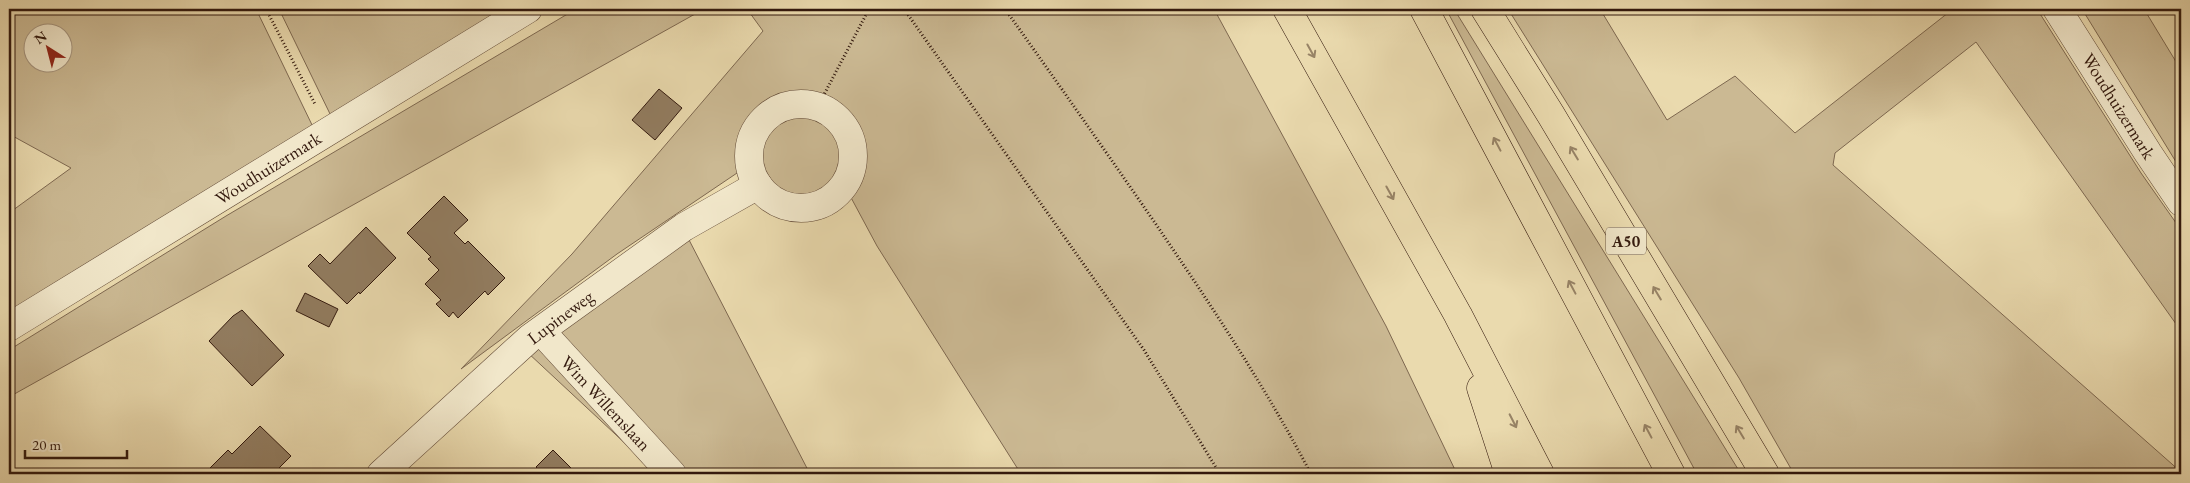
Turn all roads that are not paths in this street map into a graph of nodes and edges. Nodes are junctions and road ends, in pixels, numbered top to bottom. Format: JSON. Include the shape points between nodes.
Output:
{"nodes":[{"id":1,"x":528,"y":9,"type":"edge"},
{"id":2,"x":1287,"y":9,"type":"edge"},
{"id":3,"x":1424,"y":9,"type":"edge"},
{"id":4,"x":1485,"y":9,"type":"edge"},
{"id":5,"x":2058,"y":9,"type":"edge"},
{"id":6,"x":758,"y":185,"type":"junction"},
{"id":7,"x":2181,"y":202,"type":"edge"},
{"id":8,"x":1458,"y":316,"type":"junction"},
{"id":9,"x":9,"y":327,"type":"edge"},
{"id":10,"x":541,"y":331,"type":"junction"},
{"id":11,"x":381,"y":474,"type":"edge"},
{"id":12,"x":672,"y":474,"type":"edge"},
{"id":13,"x":1509,"y":474,"type":"edge"},
{"id":14,"x":1540,"y":474,"type":"edge"},
{"id":15,"x":1671,"y":474,"type":"edge"},
{"id":16,"x":1765,"y":474,"type":"edge"}],
"edges":[{"from":1,"to":9,"type":"street","name":"Woudhuizermark"},
{"from":2,"to":8,"type":"highway","one_way":true},
{"from":15,"to":3,"type":"highway","one_way":true},
{"from":16,"to":4,"type":"highway","number":"A50","one_way":true},
{"from":5,"to":7,"type":"street","name":"Woudhuizermark"},
{"from":6,"to":6,"type":"street","via":[[749,166],[749,147],[759,125],[770,113],[792,104],[808,103],[828,110],[843,124],[853,144],[854,164],[846,184],[832,198],[810,208],[792,208],[773,200]]},
{"from":6,"to":10,"type":"street","name":"Lupineweg","via":[[684,227]]},
{"from":8,"to":13,"type":"highway"},
{"from":8,"to":14,"type":"highway","one_way":true},
{"from":10,"to":11,"type":"street","name":"Lupineweg"},
{"from":10,"to":12,"type":"street","name":"Wim Willemslaan"}]}
